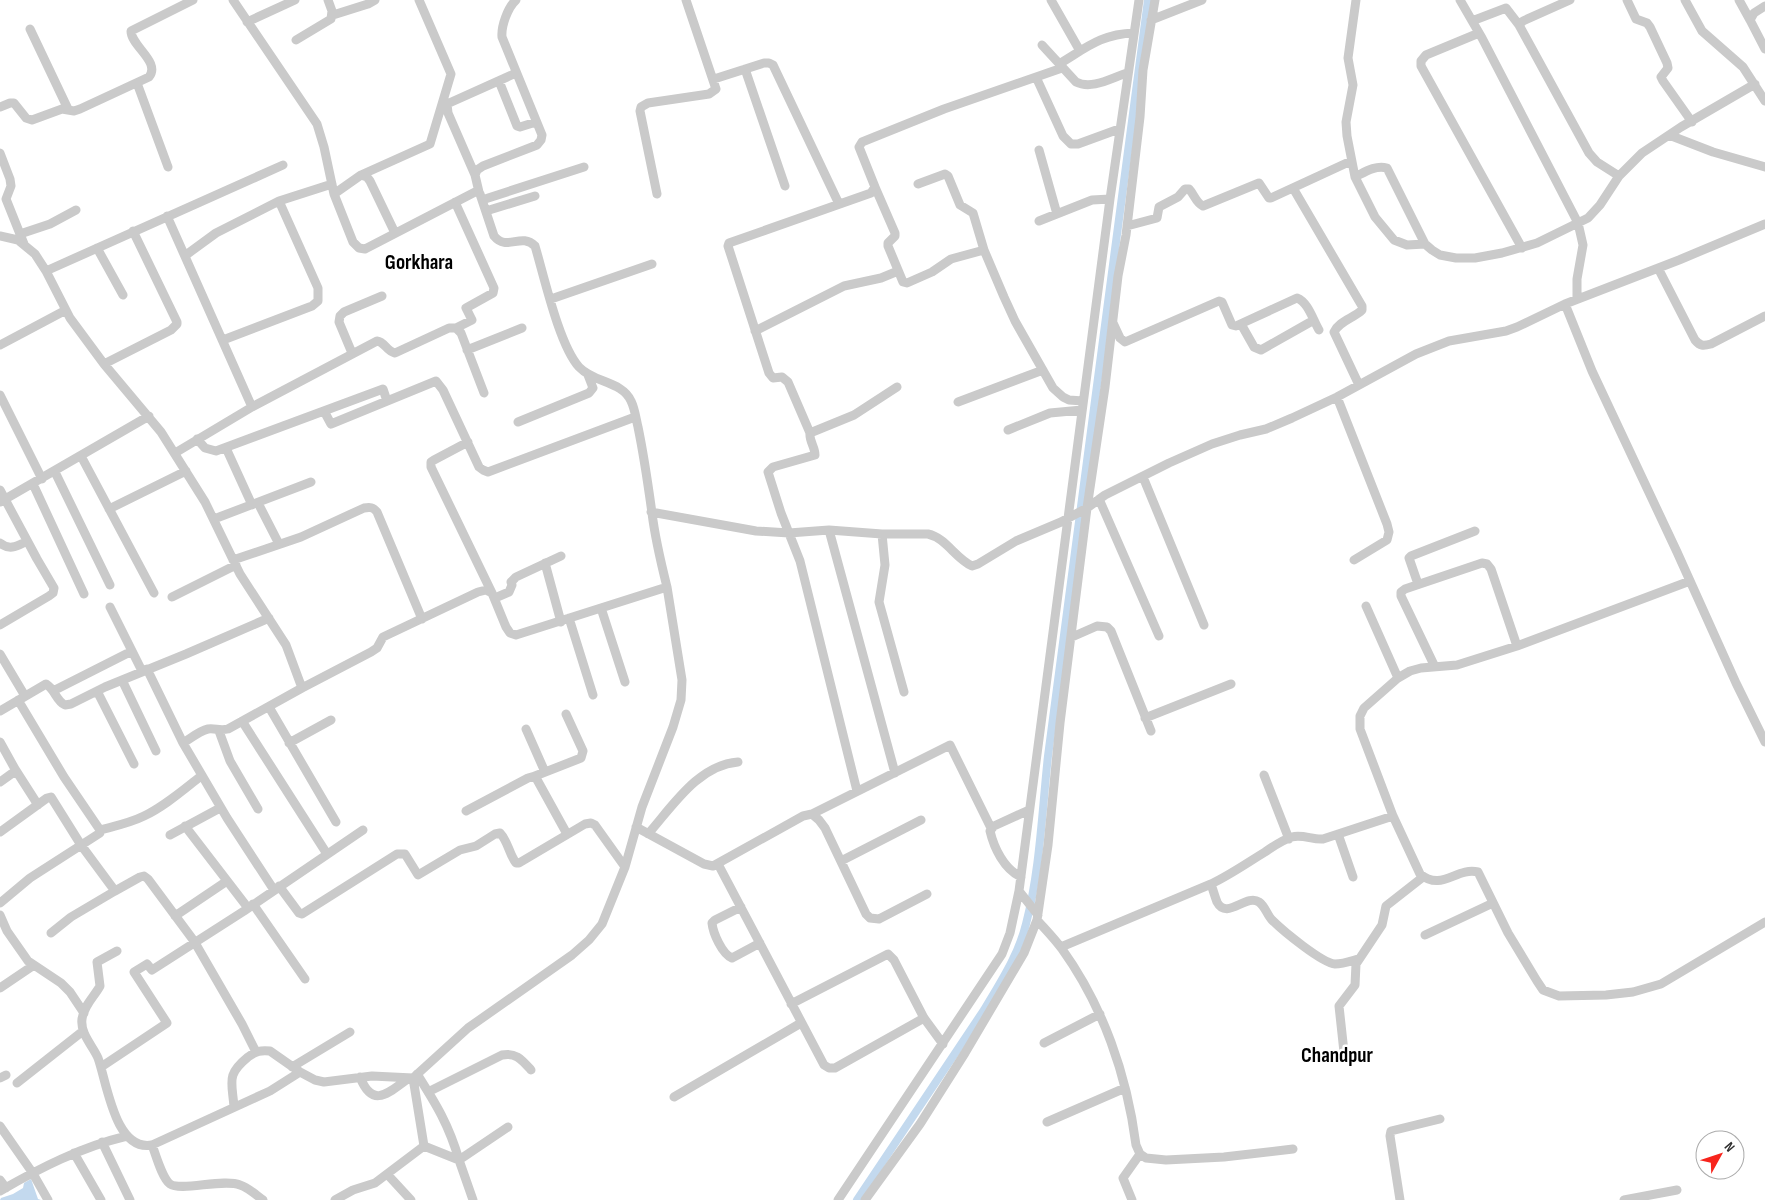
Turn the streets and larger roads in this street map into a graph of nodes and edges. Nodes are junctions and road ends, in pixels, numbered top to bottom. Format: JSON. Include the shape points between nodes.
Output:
{"nodes":[{"id":1,"x":193,"y":0,"type":"edge"},
{"id":2,"x":233,"y":0,"type":"edge"},
{"id":3,"x":294,"y":0,"type":"edge"},
{"id":4,"x":328,"y":0,"type":"edge"},
{"id":5,"x":375,"y":0,"type":"edge"},
{"id":6,"x":419,"y":0,"type":"edge"},
{"id":7,"x":516,"y":0,"type":"edge"},
{"id":8,"x":686,"y":0,"type":"edge"},
{"id":9,"x":1051,"y":0,"type":"edge"},
{"id":10,"x":1139,"y":0,"type":"edge"},
{"id":11,"x":1154,"y":0,"type":"edge"},
{"id":12,"x":1202,"y":0,"type":"edge"},
{"id":13,"x":1356,"y":0,"type":"edge"},
{"id":14,"x":1460,"y":0,"type":"edge"},
{"id":15,"x":1570,"y":0,"type":"edge"},
{"id":16,"x":1627,"y":0,"type":"edge"},
{"id":17,"x":1685,"y":0,"type":"edge"},
{"id":18,"x":1739,"y":0,"type":"edge"},
{"id":19,"x":1765,"y":6,"type":"edge"},
{"id":20,"x":333,"y":15,"type":"junction"},
{"id":21,"x":1151,"y":20,"type":"junction"},
{"id":22,"x":1750,"y":20,"type":"junction"},
{"id":23,"x":1472,"y":21,"type":"junction"},
{"id":24,"x":247,"y":22,"type":"junction"},
{"id":25,"x":1519,"y":24,"type":"junction"},
{"id":26,"x":30,"y":29,"type":"dead end"},
{"id":27,"x":1134,"y":33,"type":"junction"},
{"id":28,"x":1479,"y":34,"type":"junction"},
{"id":29,"x":296,"y":40,"type":"dead end"},
{"id":30,"x":1042,"y":45,"type":"dead end"},
{"id":31,"x":1765,"y":49,"type":"edge"},
{"id":32,"x":1080,"y":51,"type":"junction"},
{"id":33,"x":1061,"y":66,"type":"junction"},
{"id":34,"x":745,"y":69,"type":"junction"},
{"id":35,"x":1128,"y":72,"type":"junction"},
{"id":36,"x":516,"y":74,"type":"junction"},
{"id":37,"x":1036,"y":77,"type":"junction"},
{"id":38,"x":714,"y":79,"type":"junction"},
{"id":39,"x":499,"y":81,"type":"junction"},
{"id":40,"x":137,"y":83,"type":"junction"},
{"id":41,"x":1755,"y":84,"type":"junction"},
{"id":42,"x":1765,"y":101,"type":"edge"},
{"id":43,"x":0,"y":107,"type":"edge"},
{"id":44,"x":68,"y":109,"type":"junction"},
{"id":45,"x":536,"y":122,"type":"junction"},
{"id":46,"x":1692,"y":122,"type":"junction"},
{"id":47,"x":1120,"y":129,"type":"junction"},
{"id":48,"x":1669,"y":135,"type":"junction"},
{"id":49,"x":1039,"y":150,"type":"dead end"},
{"id":50,"x":0,"y":154,"type":"edge"},
{"id":51,"x":1351,"y":161,"type":"junction"},
{"id":52,"x":283,"y":164,"type":"dead end"},
{"id":53,"x":168,"y":166,"type":"dead end"},
{"id":54,"x":584,"y":167,"type":"dead end"},
{"id":55,"x":1765,"y":168,"type":"edge"},
{"id":56,"x":361,"y":175,"type":"junction"},
{"id":57,"x":475,"y":175,"type":"junction"},
{"id":58,"x":1619,"y":176,"type":"junction"},
{"id":59,"x":1355,"y":178,"type":"junction"},
{"id":60,"x":332,"y":184,"type":"junction"},
{"id":61,"x":918,"y":184,"type":"dead end"},
{"id":62,"x":785,"y":186,"type":"dead end"},
{"id":63,"x":875,"y":187,"type":"junction"},
{"id":64,"x":1293,"y":188,"type":"junction"},
{"id":65,"x":334,"y":194,"type":"junction"},
{"id":66,"x":657,"y":194,"type":"dead end"},
{"id":67,"x":480,"y":196,"type":"junction"},
{"id":68,"x":535,"y":196,"type":"dead end"},
{"id":69,"x":1110,"y":199,"type":"junction"},
{"id":70,"x":279,"y":201,"type":"junction"},
{"id":71,"x":455,"y":202,"type":"junction"},
{"id":72,"x":840,"y":204,"type":"junction"},
{"id":73,"x":76,"y":210,"type":"dead end"},
{"id":74,"x":486,"y":211,"type":"junction"},
{"id":75,"x":1057,"y":214,"type":"junction"},
{"id":76,"x":167,"y":216,"type":"junction"},
{"id":77,"x":1039,"y":221,"type":"dead end"},
{"id":78,"x":1578,"y":223,"type":"junction"},
{"id":79,"x":1765,"y":224,"type":"edge"},
{"id":80,"x":1127,"y":226,"type":"junction"},
{"id":81,"x":133,"y":231,"type":"junction"},
{"id":82,"x":20,"y":234,"type":"junction"},
{"id":83,"x":395,"y":234,"type":"junction"},
{"id":84,"x":0,"y":236,"type":"edge"},
{"id":85,"x":24,"y":244,"type":"junction"},
{"id":86,"x":1425,"y":244,"type":"junction"},
{"id":87,"x":97,"y":248,"type":"junction"},
{"id":88,"x":1522,"y":248,"type":"junction"},
{"id":89,"x":984,"y":250,"type":"junction"},
{"id":90,"x":186,"y":255,"type":"junction"},
{"id":91,"x":652,"y":264,"type":"dead end"},
{"id":92,"x":1658,"y":268,"type":"junction"},
{"id":93,"x":46,"y":271,"type":"junction"},
{"id":94,"x":898,"y":271,"type":"junction"},
{"id":95,"x":123,"y":295,"type":"dead end"},
{"id":96,"x":382,"y":296,"type":"dead end"},
{"id":97,"x":551,"y":299,"type":"junction"},
{"id":98,"x":1577,"y":299,"type":"junction"},
{"id":99,"x":1565,"y":304,"type":"junction"},
{"id":100,"x":66,"y":310,"type":"junction"},
{"id":101,"x":1765,"y":316,"type":"edge"},
{"id":102,"x":1314,"y":320,"type":"junction"},
{"id":103,"x":1112,"y":323,"type":"junction"},
{"id":104,"x":1241,"y":324,"type":"junction"},
{"id":105,"x":456,"y":328,"type":"junction"},
{"id":106,"x":522,"y":328,"type":"dead end"},
{"id":107,"x":1318,"y":330,"type":"dead end"},
{"id":108,"x":755,"y":331,"type":"junction"},
{"id":109,"x":222,"y":340,"type":"junction"},
{"id":110,"x":0,"y":344,"type":"edge"},
{"id":111,"x":467,"y":350,"type":"junction"},
{"id":112,"x":352,"y":353,"type":"junction"},
{"id":113,"x":104,"y":364,"type":"junction"},
{"id":114,"x":1043,"y":370,"type":"junction"},
{"id":115,"x":588,"y":375,"type":"junction"},
{"id":116,"x":1359,"y":385,"type":"junction"},
{"id":117,"x":896,"y":387,"type":"dead end"},
{"id":118,"x":484,"y":393,"type":"dead end"},
{"id":119,"x":0,"y":395,"type":"edge"},
{"id":120,"x":1337,"y":396,"type":"junction"},
{"id":121,"x":387,"y":401,"type":"junction"},
{"id":122,"x":958,"y":402,"type":"dead end"},
{"id":123,"x":1082,"y":406,"type":"junction"},
{"id":124,"x":252,"y":407,"type":"junction"},
{"id":125,"x":324,"y":411,"type":"junction"},
{"id":126,"x":149,"y":416,"type":"junction"},
{"id":127,"x":635,"y":417,"type":"junction"},
{"id":128,"x":518,"y":422,"type":"dead end"},
{"id":129,"x":1008,"y":430,"type":"dead end"},
{"id":130,"x":810,"y":434,"type":"junction"},
{"id":131,"x":197,"y":439,"type":"junction"},
{"id":132,"x":468,"y":442,"type":"junction"},
{"id":133,"x":226,"y":448,"type":"junction"},
{"id":134,"x":175,"y":453,"type":"junction"},
{"id":135,"x":81,"y":456,"type":"junction"},
{"id":136,"x":186,"y":471,"type":"junction"},
{"id":137,"x":55,"y":472,"type":"junction"},
{"id":138,"x":1143,"y":477,"type":"junction"},
{"id":139,"x":42,"y":479,"type":"junction"},
{"id":140,"x":311,"y":482,"type":"dead end"},
{"id":141,"x":33,"y":484,"type":"junction"},
{"id":142,"x":0,"y":490,"type":"edge"},
{"id":143,"x":1099,"y":499,"type":"junction"},
{"id":144,"x":2,"y":502,"type":"edge"},
{"id":145,"x":255,"y":504,"type":"junction"},
{"id":146,"x":1087,"y":508,"type":"junction"},
{"id":147,"x":109,"y":509,"type":"junction"},
{"id":148,"x":651,"y":512,"type":"junction"},
{"id":149,"x":1067,"y":518,"type":"junction"},
{"id":150,"x":214,"y":519,"type":"junction"},
{"id":151,"x":829,"y":530,"type":"junction"},
{"id":152,"x":1475,"y":531,"type":"dead end"},
{"id":153,"x":789,"y":533,"type":"junction"},
{"id":154,"x":882,"y":534,"type":"junction"},
{"id":155,"x":27,"y":541,"type":"junction"},
{"id":156,"x":0,"y":543,"type":"edge"},
{"id":157,"x":279,"y":544,"type":"junction"},
{"id":158,"x":561,"y":556,"type":"dead end"},
{"id":159,"x":1354,"y":560,"type":"dead end"},
{"id":160,"x":234,"y":563,"type":"junction"},
{"id":161,"x":545,"y":563,"type":"junction"},
{"id":162,"x":1690,"y":581,"type":"junction"},
{"id":163,"x":110,"y":584,"type":"dead end"},
{"id":164,"x":1418,"y":584,"type":"junction"},
{"id":165,"x":667,"y":587,"type":"junction"},
{"id":166,"x":154,"y":592,"type":"dead end"},
{"id":167,"x":84,"y":594,"type":"dead end"},
{"id":168,"x":494,"y":596,"type":"junction"},
{"id":169,"x":172,"y":597,"type":"dead end"},
{"id":170,"x":1366,"y":606,"type":"dead end"},
{"id":171,"x":110,"y":607,"type":"dead end"},
{"id":172,"x":601,"y":608,"type":"junction"},
{"id":173,"x":269,"y":618,"type":"junction"},
{"id":174,"x":422,"y":620,"type":"junction"},
{"id":175,"x":565,"y":620,"type":"junction"},
{"id":176,"x":0,"y":625,"type":"edge"},
{"id":177,"x":1204,"y":625,"type":"dead end"},
{"id":178,"x":1159,"y":636,"type":"dead end"},
{"id":179,"x":1072,"y":637,"type":"junction"},
{"id":180,"x":1517,"y":646,"type":"junction"},
{"id":181,"x":132,"y":651,"type":"junction"},
{"id":182,"x":0,"y":654,"type":"edge"},
{"id":183,"x":1435,"y":667,"type":"junction"},
{"id":184,"x":144,"y":670,"type":"junction"},
{"id":185,"x":1398,"y":678,"type":"junction"},
{"id":186,"x":122,"y":680,"type":"junction"},
{"id":187,"x":625,"y":682,"type":"dead end"},
{"id":188,"x":1231,"y":684,"type":"dead end"},
{"id":189,"x":302,"y":688,"type":"junction"},
{"id":190,"x":97,"y":690,"type":"junction"},
{"id":191,"x":53,"y":691,"type":"junction"},
{"id":192,"x":904,"y":692,"type":"dead end"},
{"id":193,"x":593,"y":695,"type":"dead end"},
{"id":194,"x":22,"y":698,"type":"junction"},
{"id":195,"x":269,"y":706,"type":"junction"},
{"id":196,"x":0,"y":711,"type":"edge"},
{"id":197,"x":566,"y":714,"type":"dead end"},
{"id":198,"x":1145,"y":718,"type":"junction"},
{"id":199,"x":330,"y":720,"type":"dead end"},
{"id":200,"x":242,"y":721,"type":"junction"},
{"id":201,"x":526,"y":729,"type":"dead end"},
{"id":202,"x":218,"y":731,"type":"junction"},
{"id":203,"x":1151,"y":731,"type":"dead end"},
{"id":204,"x":0,"y":742,"type":"edge"},
{"id":205,"x":1765,"y":742,"type":"edge"},
{"id":206,"x":183,"y":743,"type":"junction"},
{"id":207,"x":289,"y":743,"type":"junction"},
{"id":208,"x":156,"y":751,"type":"dead end"},
{"id":209,"x":738,"y":762,"type":"dead end"},
{"id":210,"x":134,"y":764,"type":"dead end"},
{"id":211,"x":15,"y":769,"type":"junction"},
{"id":212,"x":544,"y":772,"type":"junction"},
{"id":213,"x":895,"y":773,"type":"junction"},
{"id":214,"x":1264,"y":775,"type":"dead end"},
{"id":215,"x":201,"y":776,"type":"junction"},
{"id":216,"x":535,"y":776,"type":"junction"},
{"id":217,"x":0,"y":782,"type":"edge"},
{"id":218,"x":857,"y":791,"type":"junction"},
{"id":219,"x":38,"y":805,"type":"junction"},
{"id":220,"x":220,"y":808,"type":"junction"},
{"id":221,"x":258,"y":809,"type":"dead end"},
{"id":222,"x":1029,"y":810,"type":"junction"},
{"id":223,"x":466,"y":811,"type":"dead end"},
{"id":224,"x":812,"y":814,"type":"junction"},
{"id":225,"x":1393,"y":816,"type":"junction"},
{"id":226,"x":921,"y":820,"type":"dead end"},
{"id":227,"x":336,"y":822,"type":"dead end"},
{"id":228,"x":185,"y":826,"type":"junction"},
{"id":229,"x":636,"y":827,"type":"junction"},
{"id":230,"x":991,"y":828,"type":"junction"},
{"id":231,"x":100,"y":830,"type":"junction"},
{"id":232,"x":363,"y":830,"type":"dead end"},
{"id":233,"x":0,"y":832,"type":"edge"},
{"id":234,"x":567,"y":834,"type":"junction"},
{"id":235,"x":648,"y":834,"type":"junction"},
{"id":236,"x":1338,"y":834,"type":"junction"},
{"id":237,"x":170,"y":835,"type":"dead end"},
{"id":238,"x":1289,"y":839,"type":"junction"},
{"id":239,"x":81,"y":845,"type":"junction"},
{"id":240,"x":327,"y":854,"type":"junction"},
{"id":241,"x":841,"y":861,"type":"junction"},
{"id":242,"x":718,"y":864,"type":"junction"},
{"id":243,"x":626,"y":867,"type":"junction"},
{"id":244,"x":1021,"y":877,"type":"junction"},
{"id":245,"x":1353,"y":877,"type":"dead end"},
{"id":246,"x":1423,"y":877,"type":"junction"},
{"id":247,"x":227,"y":881,"type":"junction"},
{"id":248,"x":1211,"y":884,"type":"junction"},
{"id":249,"x":276,"y":888,"type":"junction"},
{"id":250,"x":116,"y":891,"type":"junction"},
{"id":251,"x":1020,"y":893,"type":"junction"},
{"id":252,"x":927,"y":894,"type":"dead end"},
{"id":253,"x":0,"y":902,"type":"edge"},
{"id":254,"x":1494,"y":903,"type":"junction"},
{"id":255,"x":250,"y":906,"type":"junction"},
{"id":256,"x":741,"y":906,"type":"junction"},
{"id":257,"x":0,"y":915,"type":"edge"},
{"id":258,"x":175,"y":916,"type":"junction"},
{"id":259,"x":1036,"y":916,"type":"junction"},
{"id":260,"x":1765,"y":922,"type":"edge"},
{"id":261,"x":51,"y":932,"type":"dead end"},
{"id":262,"x":3,"y":933,"type":"edge"},
{"id":263,"x":1425,"y":935,"type":"dead end"},
{"id":264,"x":194,"y":941,"type":"junction"},
{"id":265,"x":760,"y":942,"type":"junction"},
{"id":266,"x":1061,"y":947,"type":"junction"},
{"id":267,"x":117,"y":951,"type":"dead end"},
{"id":268,"x":1358,"y":959,"type":"junction"},
{"id":269,"x":34,"y":966,"type":"junction"},
{"id":270,"x":306,"y":979,"type":"dead end"},
{"id":271,"x":0,"y":988,"type":"edge"},
{"id":272,"x":791,"y":1004,"type":"junction"},
{"id":273,"x":84,"y":1014,"type":"junction"},
{"id":274,"x":1100,"y":1014,"type":"junction"},
{"id":275,"x":924,"y":1018,"type":"junction"},
{"id":276,"x":802,"y":1023,"type":"junction"},
{"id":277,"x":83,"y":1031,"type":"junction"},
{"id":278,"x":350,"y":1032,"type":"dead end"},
{"id":279,"x":1044,"y":1043,"type":"dead end"},
{"id":280,"x":943,"y":1044,"type":"junction"},
{"id":281,"x":256,"y":1052,"type":"junction"},
{"id":282,"x":1344,"y":1052,"type":"dead end"},
{"id":283,"x":101,"y":1067,"type":"junction"},
{"id":284,"x":292,"y":1067,"type":"junction"},
{"id":285,"x":532,"y":1070,"type":"dead end"},
{"id":286,"x":300,"y":1072,"type":"junction"},
{"id":287,"x":413,"y":1076,"type":"junction"},
{"id":288,"x":360,"y":1078,"type":"junction"},
{"id":289,"x":17,"y":1083,"type":"dead end"},
{"id":290,"x":1125,"y":1088,"type":"junction"},
{"id":291,"x":428,"y":1092,"type":"junction"},
{"id":292,"x":674,"y":1097,"type":"dead end"},
{"id":293,"x":234,"y":1107,"type":"junction"},
{"id":294,"x":1440,"y":1119,"type":"dead end"},
{"id":295,"x":1047,"y":1122,"type":"dead end"},
{"id":296,"x":0,"y":1126,"type":"edge"},
{"id":297,"x":508,"y":1127,"type":"dead end"},
{"id":298,"x":127,"y":1136,"type":"junction"},
{"id":299,"x":102,"y":1142,"type":"junction"},
{"id":300,"x":152,"y":1145,"type":"junction"},
{"id":301,"x":424,"y":1146,"type":"junction"},
{"id":302,"x":1293,"y":1149,"type":"dead end"},
{"id":303,"x":74,"y":1153,"type":"junction"},
{"id":304,"x":1140,"y":1154,"type":"junction"},
{"id":305,"x":459,"y":1160,"type":"junction"},
{"id":306,"x":32,"y":1172,"type":"junction"},
{"id":307,"x":387,"y":1174,"type":"junction"},
{"id":308,"x":0,"y":1180,"type":"edge"},
{"id":309,"x":3,"y":1189,"type":"edge"},
{"id":310,"x":1677,"y":1190,"type":"dead end"},
{"id":311,"x":347,"y":1197,"type":"edge"},
{"id":312,"x":48,"y":1200,"type":"edge"},
{"id":313,"x":101,"y":1200,"type":"edge"},
{"id":314,"x":130,"y":1200,"type":"edge"},
{"id":315,"x":264,"y":1200,"type":"edge"},
{"id":316,"x":335,"y":1200,"type":"edge"},
{"id":317,"x":411,"y":1200,"type":"edge"},
{"id":318,"x":473,"y":1200,"type":"edge"},
{"id":319,"x":838,"y":1200,"type":"edge"},
{"id":320,"x":865,"y":1200,"type":"edge"},
{"id":321,"x":1132,"y":1200,"type":"edge"},
{"id":322,"x":1400,"y":1200,"type":"edge"},
{"id":323,"x":1624,"y":1200,"type":"edge"}],
"edges":[{"from":1,"to":40,"type":"street","via":[[131,31],[152,68],[149,78]]},
{"from":2,"to":24,"type":"street"},
{"from":3,"to":24,"type":"street"},
{"from":4,"to":20,"type":"street"},
{"from":5,"to":20,"type":"street"},
{"from":6,"to":56,"type":"street","via":[[451,74],[430,144]]},
{"from":7,"to":36,"type":"street","via":[[510,6],[501,31]]},
{"from":8,"to":38,"type":"street"},
{"from":9,"to":32,"type":"street"},
{"from":10,"to":27,"type":"street"},
{"from":11,"to":21,"type":"street"},
{"from":12,"to":21,"type":"street"},
{"from":13,"to":51,"type":"street","via":[[1348,58],[1353,85],[1346,122]]},
{"from":14,"to":23,"type":"street"},
{"from":15,"to":25,"type":"street"},
{"from":16,"to":46,"type":"street","via":[[1636,19],[1650,27],[1668,68],[1661,77]]},
{"from":17,"to":41,"type":"street","via":[[1702,31],[1743,67]]},
{"from":18,"to":22,"type":"street"},
{"from":19,"to":22,"type":"street"},
{"from":20,"to":29,"type":"street"},
{"from":21,"to":80,"type":"street"},
{"from":22,"to":31,"type":"street"},
{"from":23,"to":25,"type":"street","via":[[1506,8]]},
{"from":23,"to":28,"type":"street"},
{"from":24,"to":60,"type":"street","via":[[317,124]]},
{"from":25,"to":58,"type":"street","via":[[1589,153]]},
{"from":26,"to":44,"type":"street"},
{"from":27,"to":32,"type":"street","via":[[1106,37]]},
{"from":27,"to":35,"type":"street"},
{"from":28,"to":78,"type":"street"},
{"from":28,"to":88,"type":"street","via":[[1426,55],[1421,66]]},
{"from":30,"to":33,"type":"street"},
{"from":32,"to":33,"type":"street"},
{"from":33,"to":35,"type":"street","via":[[1076,82],[1091,86]]},
{"from":33,"to":37,"type":"street"},
{"from":34,"to":38,"type":"street"},
{"from":34,"to":62,"type":"street"},
{"from":34,"to":72,"type":"street","via":[[764,63],[773,65]]},
{"from":35,"to":47,"type":"street"},
{"from":36,"to":39,"type":"street"},
{"from":36,"to":45,"type":"street"},
{"from":37,"to":47,"type":"street","via":[[1063,136],[1071,144]]},
{"from":37,"to":63,"type":"street","via":[[862,142],[859,147]]},
{"from":38,"to":66,"type":"street","via":[[716,89],[709,94],[648,103],[641,107]]},
{"from":39,"to":45,"type":"street","via":[[517,126]]},
{"from":39,"to":57,"type":"street","via":[[451,101],[446,107]]},
{"from":40,"to":44,"type":"street","via":[[80,109]]},
{"from":40,"to":53,"type":"street"},
{"from":41,"to":42,"type":"street"},
{"from":41,"to":46,"type":"street"},
{"from":43,"to":44,"type":"street","via":[[14,103],[26,118],[32,120]]},
{"from":45,"to":57,"type":"street","via":[[542,135],[537,145],[483,166]]},
{"from":46,"to":48,"type":"street"},
{"from":47,"to":69,"type":"street"},
{"from":48,"to":55,"type":"street"},
{"from":48,"to":58,"type":"street","via":[[1642,153]]},
{"from":49,"to":75,"type":"street"},
{"from":50,"to":82,"type":"street","via":[[11,186],[6,199]]},
{"from":51,"to":59,"type":"street"},
{"from":51,"to":64,"type":"street"},
{"from":52,"to":76,"type":"street"},
{"from":54,"to":67,"type":"street"},
{"from":56,"to":65,"type":"street"},
{"from":56,"to":83,"type":"street","via":[[370,181]]},
{"from":57,"to":67,"type":"street"},
{"from":58,"to":78,"type":"street","via":[[1595,212]]},
{"from":59,"to":86,"type":"street","via":[[1374,217],[1394,240],[1407,245]]},
{"from":59,"to":86,"type":"street","via":[[1380,166],[1386,168]]},
{"from":60,"to":65,"type":"street"},
{"from":60,"to":70,"type":"street"},
{"from":61,"to":89,"type":"street","via":[[945,174],[948,176],[960,204],[972,212]]},
{"from":63,"to":72,"type":"street","via":[[871,192]]},
{"from":63,"to":94,"type":"street","via":[[895,233],[888,246]]},
{"from":64,"to":80,"type":"street","via":[[1269,198],[1259,183],[1203,206],[1191,191],[1185,189],[1178,197],[1159,206],[1158,218]]},
{"from":64,"to":116,"type":"street","via":[[1362,306],[1359,313],[1334,332]]},
{"from":65,"to":83,"type":"street","via":[[353,242],[359,248],[365,249]]},
{"from":67,"to":71,"type":"street","via":[[474,191]]},
{"from":67,"to":74,"type":"street"},
{"from":68,"to":74,"type":"street"},
{"from":69,"to":75,"type":"street","via":[[1092,200]]},
{"from":69,"to":123,"type":"street"},
{"from":70,"to":90,"type":"street","via":[[216,233]]},
{"from":70,"to":109,"type":"street","via":[[318,288],[318,301]]},
{"from":71,"to":83,"type":"street"},
{"from":71,"to":105,"type":"street","via":[[494,288],[487,298],[466,308],[472,320]]},
{"from":72,"to":108,"type":"street","via":[[729,243]]},
{"from":73,"to":82,"type":"street","via":[[50,224]]},
{"from":74,"to":97,"type":"street","via":[[498,241],[525,240],[535,246]]},
{"from":75,"to":77,"type":"street"},
{"from":76,"to":81,"type":"street"},
{"from":76,"to":90,"type":"street"},
{"from":78,"to":88,"type":"street"},
{"from":78,"to":98,"type":"street","via":[[1582,244]]},
{"from":79,"to":92,"type":"street"},
{"from":80,"to":103,"type":"street"},
{"from":81,"to":87,"type":"street"},
{"from":81,"to":113,"type":"street","via":[[177,324]]},
{"from":82,"to":85,"type":"street"},
{"from":84,"to":85,"type":"street"},
{"from":85,"to":93,"type":"street"},
{"from":86,"to":88,"type":"street","via":[[1440,255],[1456,258],[1475,258]]},
{"from":87,"to":93,"type":"street"},
{"from":87,"to":95,"type":"street"},
{"from":89,"to":94,"type":"street","via":[[951,259],[907,283],[903,282]]},
{"from":89,"to":114,"type":"street","via":[[1015,321]]},
{"from":90,"to":109,"type":"street"},
{"from":91,"to":97,"type":"street"},
{"from":92,"to":98,"type":"street"},
{"from":92,"to":101,"type":"street","via":[[1699,344],[1711,344]]},
{"from":93,"to":100,"type":"street"},
{"from":94,"to":108,"type":"street","via":[[844,286]]},
{"from":96,"to":112,"type":"street","via":[[340,316],[339,322]]},
{"from":97,"to":115,"type":"street","via":[[569,350],[578,366]]},
{"from":98,"to":99,"type":"street"},
{"from":99,"to":116,"type":"street","via":[[1506,331],[1449,341],[1392,366]]},
{"from":99,"to":162,"type":"street","via":[[1592,372]]},
{"from":100,"to":110,"type":"street"},
{"from":100,"to":113,"type":"street"},
{"from":102,"to":104,"type":"street","via":[[1306,305],[1297,298]]},
{"from":102,"to":104,"type":"street","via":[[1261,350],[1254,347]]},
{"from":102,"to":107,"type":"street"},
{"from":103,"to":104,"type":"street","via":[[1122,340],[1130,341],[1222,302],[1232,325]]},
{"from":103,"to":146,"type":"street"},
{"from":105,"to":111,"type":"street"},
{"from":105,"to":112,"type":"street","via":[[449,328],[395,353],[377,341]]},
{"from":106,"to":111,"type":"street"},
{"from":108,"to":130,"type":"street","via":[[770,373],[774,378],[782,377],[788,382]]},
{"from":109,"to":124,"type":"street"},
{"from":111,"to":118,"type":"street"},
{"from":112,"to":124,"type":"street"},
{"from":113,"to":126,"type":"street"},
{"from":114,"to":122,"type":"street"},
{"from":114,"to":123,"type":"street","via":[[1053,388]]},
{"from":115,"to":127,"type":"street","via":[[628,394]]},
{"from":115,"to":128,"type":"street","via":[[594,388],[589,393]]},
{"from":116,"to":120,"type":"street"},
{"from":117,"to":130,"type":"street","via":[[854,415]]},
{"from":119,"to":139,"type":"street"},
{"from":120,"to":138,"type":"street","via":[[1266,429],[1212,444]]},
{"from":120,"to":159,"type":"street","via":[[1389,532],[1388,540]]},
{"from":121,"to":125,"type":"street","via":[[331,424]]},
{"from":121,"to":125,"type":"street","via":[[383,389]]},
{"from":121,"to":132,"type":"street","via":[[436,381]]},
{"from":123,"to":129,"type":"street"},
{"from":123,"to":149,"type":"street"},
{"from":124,"to":131,"type":"street"},
{"from":125,"to":133,"type":"street"},
{"from":126,"to":134,"type":"street"},
{"from":126,"to":135,"type":"street"},
{"from":127,"to":132,"type":"street","via":[[488,472],[478,467]]},
{"from":127,"to":148,"type":"street"},
{"from":130,"to":153,"type":"street","via":[[815,455],[773,466],[768,472]]},
{"from":131,"to":133,"type":"street","via":[[210,451]]},
{"from":131,"to":134,"type":"street"},
{"from":132,"to":168,"type":"street","via":[[434,460],[431,466]]},
{"from":133,"to":145,"type":"street"},
{"from":134,"to":136,"type":"street"},
{"from":135,"to":137,"type":"street"},
{"from":135,"to":147,"type":"street"},
{"from":136,"to":147,"type":"street"},
{"from":136,"to":150,"type":"street"},
{"from":137,"to":139,"type":"street"},
{"from":137,"to":163,"type":"street"},
{"from":138,"to":143,"type":"street"},
{"from":138,"to":177,"type":"street"},
{"from":139,"to":141,"type":"street"},
{"from":140,"to":145,"type":"street"},
{"from":141,"to":144,"type":"street"},
{"from":141,"to":167,"type":"street"},
{"from":142,"to":144,"type":"street"},
{"from":143,"to":146,"type":"street"},
{"from":143,"to":178,"type":"street"},
{"from":144,"to":155,"type":"street"},
{"from":145,"to":150,"type":"street"},
{"from":145,"to":157,"type":"street"},
{"from":146,"to":149,"type":"street"},
{"from":146,"to":179,"type":"street"},
{"from":147,"to":166,"type":"street"},
{"from":148,"to":153,"type":"street","via":[[756,531]]},
{"from":148,"to":165,"type":"street"},
{"from":149,"to":154,"type":"street","via":[[972,566],[934,536]]},
{"from":149,"to":222,"type":"street"},
{"from":150,"to":160,"type":"street"},
{"from":151,"to":153,"type":"street"},
{"from":151,"to":154,"type":"street"},
{"from":151,"to":213,"type":"street"},
{"from":152,"to":164,"type":"street","via":[[1411,556]]},
{"from":153,"to":218,"type":"street","via":[[800,561]]},
{"from":154,"to":192,"type":"street","via":[[885,565],[880,602]]},
{"from":155,"to":156,"type":"street","via":[[14,548]]},
{"from":155,"to":176,"type":"street","via":[[52,583],[53,592]]},
{"from":157,"to":160,"type":"street"},
{"from":157,"to":174,"type":"street","via":[[364,508],[375,509]]},
{"from":158,"to":161,"type":"street"},
{"from":160,"to":169,"type":"street"},
{"from":160,"to":173,"type":"street"},
{"from":161,"to":168,"type":"street","via":[[516,577],[509,592]]},
{"from":161,"to":175,"type":"street"},
{"from":162,"to":180,"type":"street"},
{"from":162,"to":205,"type":"street"},
{"from":164,"to":180,"type":"street","via":[[1487,564]]},
{"from":164,"to":183,"type":"street","via":[[1402,590],[1401,596]]},
{"from":165,"to":172,"type":"street"},
{"from":165,"to":229,"type":"street","via":[[682,680],[681,700]]},
{"from":168,"to":174,"type":"street","via":[[486,590],[478,592]]},
{"from":168,"to":175,"type":"street","via":[[510,633],[525,633]]},
{"from":170,"to":185,"type":"street"},
{"from":171,"to":181,"type":"street"},
{"from":172,"to":175,"type":"street"},
{"from":172,"to":187,"type":"street"},
{"from":173,"to":184,"type":"street"},
{"from":173,"to":189,"type":"street","via":[[286,645]]},
{"from":174,"to":189,"type":"street","via":[[383,637],[371,652]]},
{"from":175,"to":193,"type":"street"},
{"from":179,"to":198,"type":"street","via":[[1097,626],[1107,627]]},
{"from":179,"to":259,"type":"street","via":[[1048,845]]},
{"from":180,"to":183,"type":"street","via":[[1457,665]]},
{"from":181,"to":184,"type":"street"},
{"from":181,"to":191,"type":"street"},
{"from":182,"to":194,"type":"street"},
{"from":183,"to":185,"type":"street","via":[[1410,671]]},
{"from":184,"to":186,"type":"street"},
{"from":184,"to":206,"type":"street"},
{"from":185,"to":225,"type":"street","via":[[1364,708],[1360,716],[1363,740]]},
{"from":186,"to":190,"type":"street"},
{"from":186,"to":208,"type":"street"},
{"from":188,"to":198,"type":"street"},
{"from":189,"to":195,"type":"street"},
{"from":190,"to":191,"type":"street","via":[[64,705]]},
{"from":190,"to":210,"type":"street"},
{"from":191,"to":194,"type":"street","via":[[46,684]]},
{"from":194,"to":196,"type":"street"},
{"from":194,"to":231,"type":"street","via":[[64,777]]},
{"from":195,"to":200,"type":"street"},
{"from":195,"to":207,"type":"street"},
{"from":197,"to":212,"type":"street","via":[[582,755],[578,760]]},
{"from":198,"to":203,"type":"street"},
{"from":199,"to":207,"type":"street"},
{"from":200,"to":202,"type":"street"},
{"from":200,"to":240,"type":"street"},
{"from":201,"to":212,"type":"street"},
{"from":202,"to":206,"type":"street","via":[[208,729]]},
{"from":202,"to":221,"type":"street","via":[[230,760]]},
{"from":204,"to":211,"type":"street"},
{"from":206,"to":215,"type":"street"},
{"from":207,"to":227,"type":"street"},
{"from":209,"to":235,"type":"street","via":[[705,774]]},
{"from":211,"to":217,"type":"street"},
{"from":211,"to":219,"type":"street"},
{"from":212,"to":216,"type":"street"},
{"from":213,"to":218,"type":"street"},
{"from":213,"to":230,"type":"street","via":[[950,745]]},
{"from":214,"to":238,"type":"street"},
{"from":215,"to":220,"type":"street"},
{"from":215,"to":231,"type":"street","via":[[147,815]]},
{"from":216,"to":223,"type":"street"},
{"from":216,"to":234,"type":"street"},
{"from":218,"to":224,"type":"street"},
{"from":219,"to":233,"type":"street"},
{"from":219,"to":239,"type":"street","via":[[51,798]]},
{"from":220,"to":228,"type":"street"},
{"from":220,"to":249,"type":"street"},
{"from":222,"to":230,"type":"street"},
{"from":222,"to":244,"type":"street"},
{"from":224,"to":241,"type":"street","via":[[825,828]]},
{"from":224,"to":242,"type":"street"},
{"from":225,"to":236,"type":"street"},
{"from":225,"to":246,"type":"street"},
{"from":226,"to":241,"type":"street"},
{"from":228,"to":237,"type":"street"},
{"from":228,"to":247,"type":"street"},
{"from":229,"to":235,"type":"street"},
{"from":229,"to":243,"type":"street"},
{"from":230,"to":244,"type":"street","via":[[990,834],[1003,861]]},
{"from":231,"to":239,"type":"street"},
{"from":232,"to":240,"type":"street"},
{"from":234,"to":243,"type":"street","via":[[585,824],[595,825]]},
{"from":234,"to":249,"type":"street","via":[[519,863],[516,863],[500,833],[495,834],[418,875],[405,854],[397,854],[302,914]]},
{"from":235,"to":242,"type":"street","via":[[704,864]]},
{"from":236,"to":238,"type":"street","via":[[1314,840],[1303,836]]},
{"from":236,"to":245,"type":"street"},
{"from":238,"to":248,"type":"street"},
{"from":239,"to":250,"type":"street"},
{"from":239,"to":253,"type":"street"},
{"from":240,"to":249,"type":"street"},
{"from":241,"to":252,"type":"street","via":[[870,918],[878,919]]},
{"from":242,"to":256,"type":"street"},
{"from":243,"to":287,"type":"street","via":[[602,924],[589,940],[468,1028]]},
{"from":244,"to":251,"type":"street"},
{"from":246,"to":254,"type":"street","via":[[1435,882],[1466,872],[1478,872]]},
{"from":246,"to":268,"type":"street","via":[[1384,908],[1382,925]]},
{"from":247,"to":255,"type":"street"},
{"from":247,"to":258,"type":"street"},
{"from":248,"to":266,"type":"street"},
{"from":248,"to":268,"type":"street","via":[[1221,907],[1231,908],[1256,900],[1273,921],[1326,961],[1334,964]]},
{"from":249,"to":255,"type":"street"},
{"from":250,"to":258,"type":"street","via":[[144,876]]},
{"from":250,"to":261,"type":"street"},
{"from":251,"to":259,"type":"street"},
{"from":251,"to":280,"type":"street","via":[[1002,954]]},
{"from":254,"to":260,"type":"street","via":[[1537,981],[1544,990],[1559,996],[1632,992],[1661,984]]},
{"from":254,"to":263,"type":"street"},
{"from":255,"to":264,"type":"street"},
{"from":255,"to":270,"type":"street"},
{"from":256,"to":265,"type":"street"},
{"from":256,"to":265,"type":"street","via":[[715,920],[712,927],[717,938],[728,957],[732,958]]},
{"from":257,"to":262,"type":"street"},
{"from":258,"to":264,"type":"street"},
{"from":259,"to":266,"type":"street"},
{"from":259,"to":320,"type":"street","via":[[1024,953],[965,1053],[920,1124]]},
{"from":262,"to":269,"type":"street"},
{"from":264,"to":281,"type":"street"},
{"from":264,"to":283,"type":"street","via":[[152,970],[147,964],[134,972],[167,1023]]},
{"from":265,"to":272,"type":"street"},
{"from":266,"to":274,"type":"street"},
{"from":267,"to":273,"type":"street","via":[[97,962],[100,986]]},
{"from":268,"to":282,"type":"street","via":[[1355,985],[1339,1006]]},
{"from":269,"to":271,"type":"street"},
{"from":269,"to":273,"type":"street","via":[[70,992]]},
{"from":272,"to":275,"type":"street","via":[[888,954]]},
{"from":272,"to":276,"type":"street"},
{"from":273,"to":277,"type":"street"},
{"from":274,"to":279,"type":"street"},
{"from":274,"to":290,"type":"street"},
{"from":275,"to":276,"type":"street","via":[[835,1068],[824,1065]]},
{"from":275,"to":280,"type":"street"},
{"from":276,"to":292,"type":"street"},
{"from":277,"to":283,"type":"street"},
{"from":277,"to":289,"type":"street"},
{"from":278,"to":284,"type":"street"},
{"from":280,"to":319,"type":"street"},
{"from":281,"to":284,"type":"street","via":[[270,1051]]},
{"from":281,"to":293,"type":"street","via":[[234,1071]]},
{"from":283,"to":298,"type":"street","via":[[110,1100]]},
{"from":284,"to":286,"type":"street"},
{"from":285,"to":291,"type":"street","via":[[509,1053]]},
{"from":286,"to":288,"type":"street","via":[[324,1082]]},
{"from":286,"to":293,"type":"street"},
{"from":287,"to":288,"type":"street"},
{"from":287,"to":288,"type":"street","via":[[380,1096],[368,1093]]},
{"from":287,"to":291,"type":"street"},
{"from":287,"to":301,"type":"street"},
{"from":290,"to":295,"type":"street"},
{"from":290,"to":304,"type":"street"},
{"from":291,"to":305,"type":"street","via":[[451,1134]]},
{"from":293,"to":300,"type":"street"},
{"from":294,"to":322,"type":"street","via":[[1391,1131]]},
{"from":296,"to":306,"type":"street"},
{"from":297,"to":305,"type":"street"},
{"from":298,"to":299,"type":"street"},
{"from":298,"to":300,"type":"street","via":[[144,1147]]},
{"from":299,"to":303,"type":"street"},
{"from":299,"to":314,"type":"street"},
{"from":300,"to":315,"type":"street","via":[[171,1185],[229,1183],[240,1185]]},
{"from":301,"to":305,"type":"street"},
{"from":301,"to":307,"type":"street"},
{"from":302,"to":304,"type":"street","via":[[1224,1158],[1166,1160],[1146,1158]]},
{"from":303,"to":306,"type":"street"},
{"from":303,"to":313,"type":"street"},
{"from":304,"to":321,"type":"street","via":[[1123,1178]]},
{"from":305,"to":318,"type":"street"},
{"from":306,"to":309,"type":"street"},
{"from":306,"to":312,"type":"street"},
{"from":307,"to":311,"type":"street"},
{"from":307,"to":317,"type":"street"},
{"from":308,"to":309,"type":"street"},
{"from":310,"to":323,"type":"street"},
{"from":311,"to":316,"type":"street"}]}
